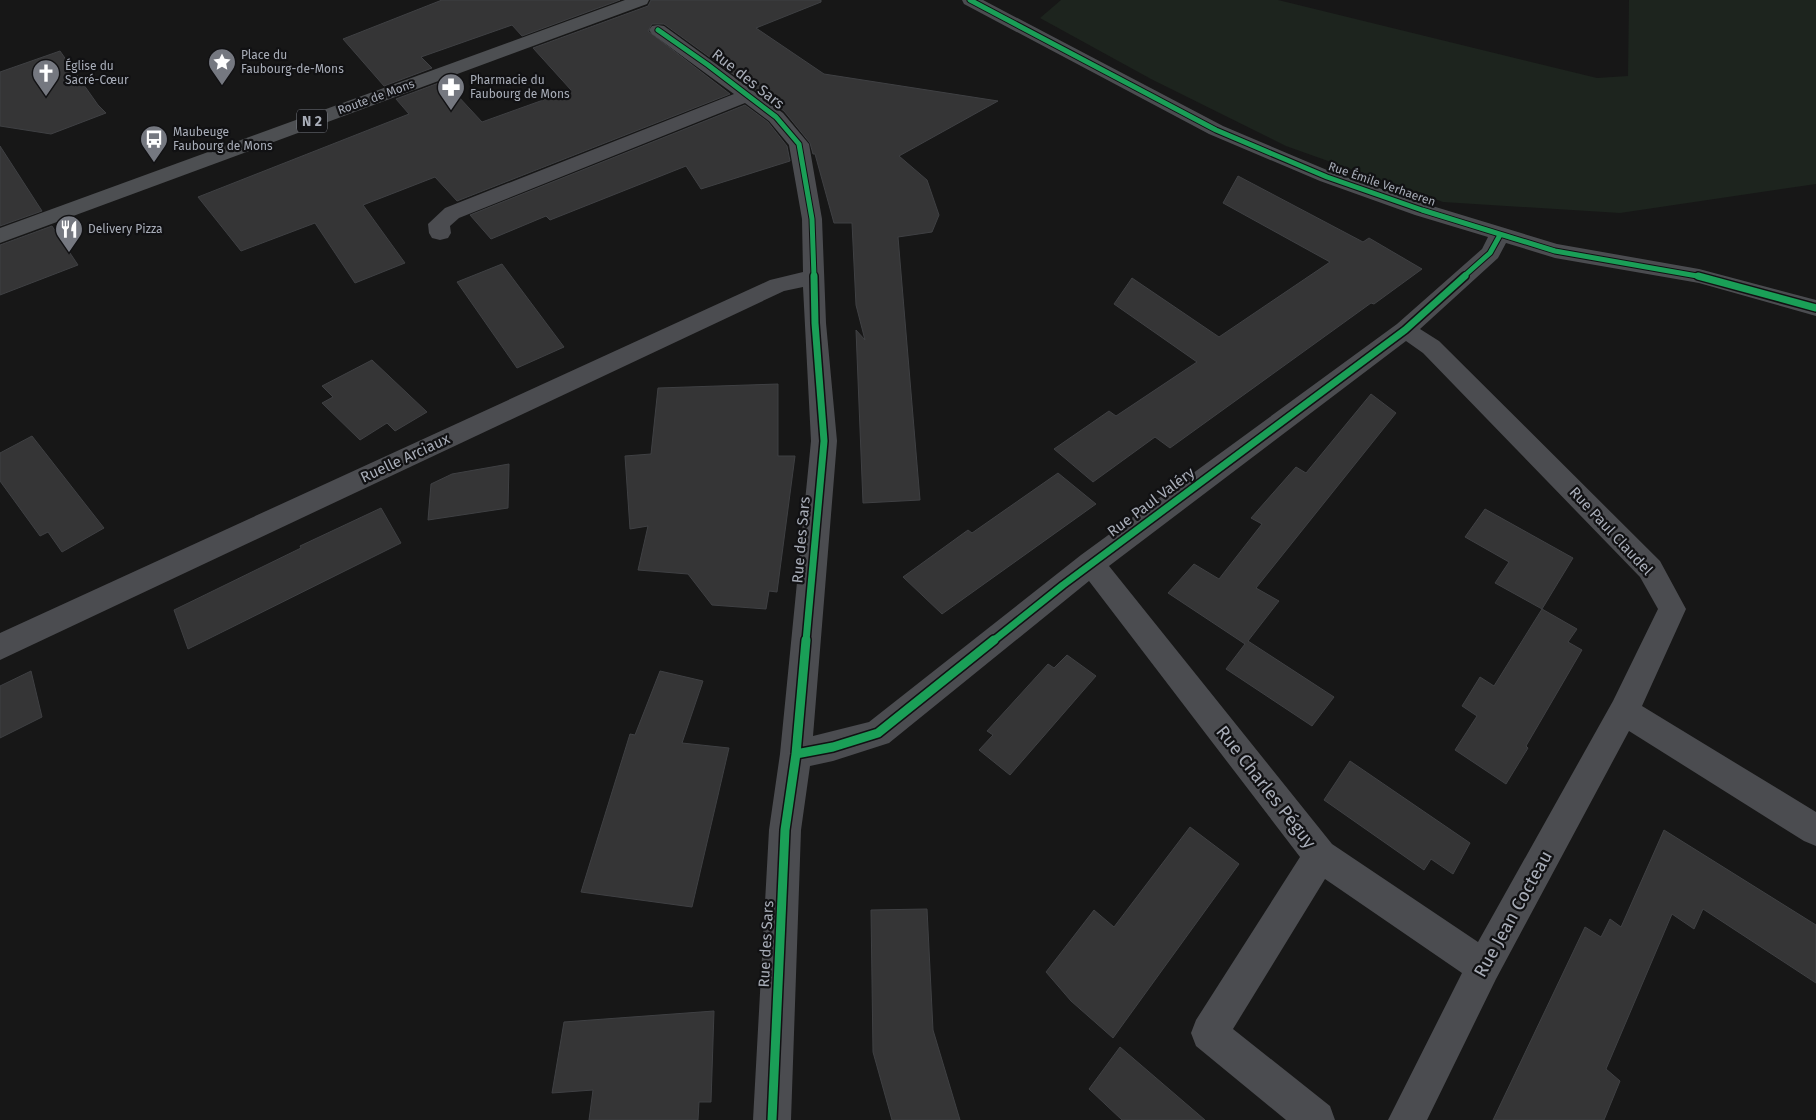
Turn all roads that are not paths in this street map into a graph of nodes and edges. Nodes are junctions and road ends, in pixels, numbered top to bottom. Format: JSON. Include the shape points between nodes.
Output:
{"nodes":[{"id":1,"x":640,"y":0,"type":"edge"},
{"id":2,"x":970,"y":0,"type":"edge"},
{"id":3,"x":658,"y":30,"type":"dead end"},
{"id":4,"x":748,"y":95,"type":"junction"},
{"id":5,"x":440,"y":233,"type":"dead end"},
{"id":6,"x":1500,"y":235,"type":"junction"},
{"id":7,"x":0,"y":236,"type":"edge"},
{"id":8,"x":814,"y":277,"type":"junction"},
{"id":9,"x":1816,"y":308,"type":"edge"},
{"id":10,"x":1405,"y":330,"type":"junction"},
{"id":11,"x":1091,"y":563,"type":"junction"},
{"id":12,"x":0,"y":647,"type":"edge"},
{"id":13,"x":1624,"y":711,"type":"junction"},
{"id":14,"x":796,"y":754,"type":"junction"},
{"id":15,"x":1816,"y":830,"type":"edge"},
{"id":16,"x":1320,"y":856,"type":"junction"},
{"id":17,"x":1484,"y":967,"type":"junction"},
{"id":18,"x":772,"y":1120,"type":"edge"},
{"id":19,"x":1316,"y":1120,"type":"edge"},
{"id":20,"x":1407,"y":1120,"type":"edge"}],
"edges":[{"from":1,"to":7,"type":"main road","name":"Route de Mons","number":"N 2"},
{"from":2,"to":6,"type":"street","name":"Rue Émile Verhaeren","via":[[1216,130],[1327,177]]},
{"from":3,"to":4,"type":"street","name":"Rue des Sars"},
{"from":4,"to":5,"type":"street","via":[[452,213],[439,224]]},
{"from":4,"to":8,"type":"street","name":"Rue des Sars","via":[[776,117],[799,144],[812,219]]},
{"from":6,"to":9,"type":"street","name":"Rue Émile Verhaeren","via":[[1555,251],[1698,276]]},
{"from":6,"to":10,"type":"street","name":"Rue Paul Valéry","via":[[1490,253]]},
{"from":8,"to":12,"type":"street","name":"Ruelle Arciaux","via":[[778,285]]},
{"from":8,"to":14,"type":"street","name":"Rue des Sars","via":[[824,441]]},
{"from":10,"to":11,"type":"street","name":"Rue Paul Valéry"},
{"from":10,"to":13,"type":"street","name":"Rue Paul Claudel","via":[[1430,347],[1650,569],[1672,609]]},
{"from":11,"to":14,"type":"street","name":"Rue Paul Valéry","via":[[878,733]]},
{"from":11,"to":16,"type":"street","name":"Rue Charles Péguy"},
{"from":13,"to":15,"type":"street"},
{"from":13,"to":17,"type":"street","name":"Rue Jean Cocteau"},
{"from":14,"to":18,"type":"street","name":"Rue des Sars","via":[[785,830]]},
{"from":16,"to":17,"type":"street"},
{"from":16,"to":19,"type":"street","name":"Rue Charles Péguy","via":[[1209,1032]]},
{"from":17,"to":20,"type":"street","name":"Rue Jean Cocteau"}]}
